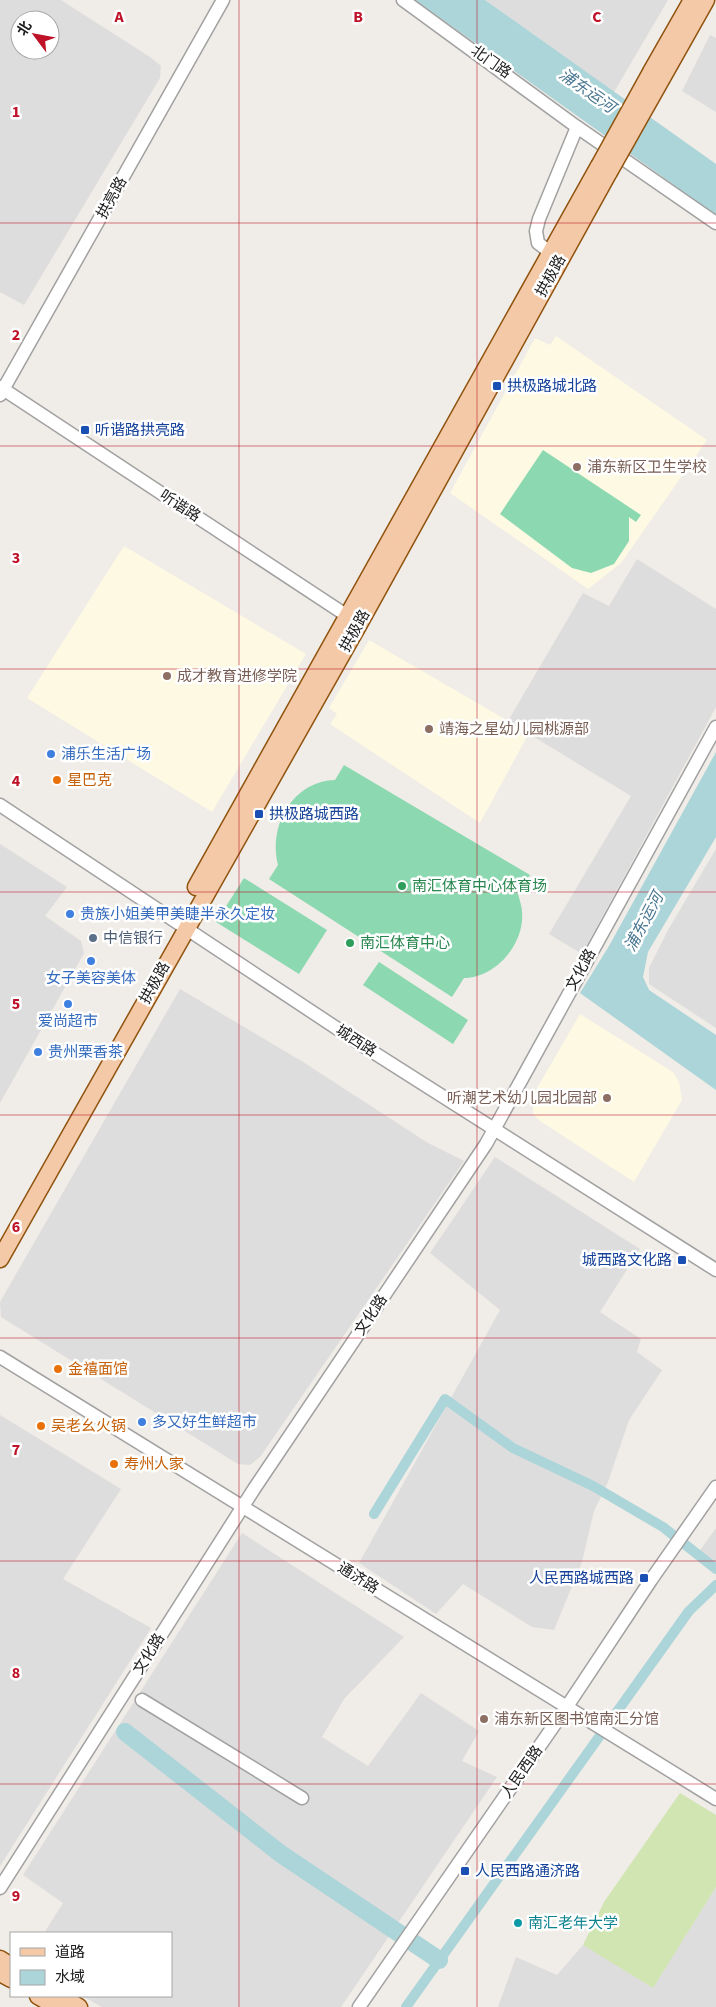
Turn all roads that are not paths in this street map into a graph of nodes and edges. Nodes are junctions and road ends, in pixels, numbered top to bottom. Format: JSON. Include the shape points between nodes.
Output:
{"nodes":[{"id":1,"x":223,"y":0,"type":"edge"},
{"id":2,"x":403,"y":0,"type":"edge"},
{"id":3,"x":692,"y":0,"type":"edge"},
{"id":4,"x":706,"y":0,"type":"edge"},
{"id":5,"x":656,"y":75,"type":"junction"},
{"id":6,"x":577,"y":127,"type":"junction"},
{"id":7,"x":604,"y":169,"type":"junction"},
{"id":8,"x":716,"y":223,"type":"edge"},
{"id":9,"x":551,"y":253,"type":"junction"},
{"id":10,"x":1,"y":391,"type":"edge"},
{"id":11,"x":353,"y":620,"type":"junction"},
{"id":12,"x":716,"y":727,"type":"edge"},
{"id":13,"x":0,"y":805,"type":"edge"},
{"id":14,"x":181,"y":924,"type":"junction"},
{"id":15,"x":495,"y":1129,"type":"junction"},
{"id":16,"x":0,"y":1237,"type":"edge"},
{"id":17,"x":0,"y":1259,"type":"edge"},
{"id":18,"x":716,"y":1270,"type":"edge"},
{"id":19,"x":0,"y":1357,"type":"edge"},
{"id":20,"x":716,"y":1486,"type":"edge"},
{"id":21,"x":242,"y":1507,"type":"junction"},
{"id":22,"x":142,"y":1700,"type":"dead end"},
{"id":23,"x":566,"y":1708,"type":"junction"},
{"id":24,"x":302,"y":1798,"type":"dead end"},
{"id":25,"x":716,"y":1799,"type":"edge"},
{"id":26,"x":0,"y":1888,"type":"edge"},
{"id":27,"x":40,"y":1997,"type":"edge"},
{"id":28,"x":62,"y":1997,"type":"edge"},
{"id":29,"x":57,"y":2007,"type":"edge"},
{"id":30,"x":79,"y":2007,"type":"edge"},
{"id":31,"x":359,"y":2007,"type":"edge"}],
"edges":[{"from":1,"to":10,"type":"street","name":"拱亮路"},
{"from":2,"to":6,"type":"street","name":"北门路"},
{"from":3,"to":5,"type":"main road","name":"拱极路"},
{"from":4,"to":5,"type":"main road","name":"拱极路"},
{"from":5,"to":7,"type":"main road","name":"拱极路","bridge":true},
{"from":6,"to":8,"type":"street","name":"北门路"},
{"from":6,"to":9,"type":"street","via":[[537,225],[538,243]]},
{"from":7,"to":9,"type":"main road","name":"拱极路"},
{"from":7,"to":11,"type":"main road","name":"拱极路"},
{"from":9,"to":11,"type":"main road","name":"拱极路"},
{"from":10,"to":11,"type":"street","name":"听谐路"},
{"from":11,"to":14,"type":"main road","name":"拱极路"},
{"from":12,"to":15,"type":"street","name":"文化路"},
{"from":13,"to":14,"type":"street","name":"城西路"},
{"from":14,"to":15,"type":"street","name":"城西路","via":[[364,1047]]},
{"from":14,"to":16,"type":"main road","name":"拱极路"},
{"from":14,"to":17,"type":"main road","name":"拱极路"},
{"from":15,"to":18,"type":"street","name":"城西路"},
{"from":15,"to":21,"type":"street","name":"文化路"},
{"from":19,"to":21,"type":"street","name":"通济路"},
{"from":20,"to":23,"type":"street","name":"人民西路"},
{"from":21,"to":23,"type":"street","name":"通济路"},
{"from":21,"to":26,"type":"street","name":"文化路"},
{"from":22,"to":24,"type":"street"},
{"from":23,"to":25,"type":"street","name":"通济路"},
{"from":23,"to":31,"type":"street","name":"人民西路"},
{"from":27,"to":29,"type":"main road"},
{"from":28,"to":30,"type":"main road"}]}
